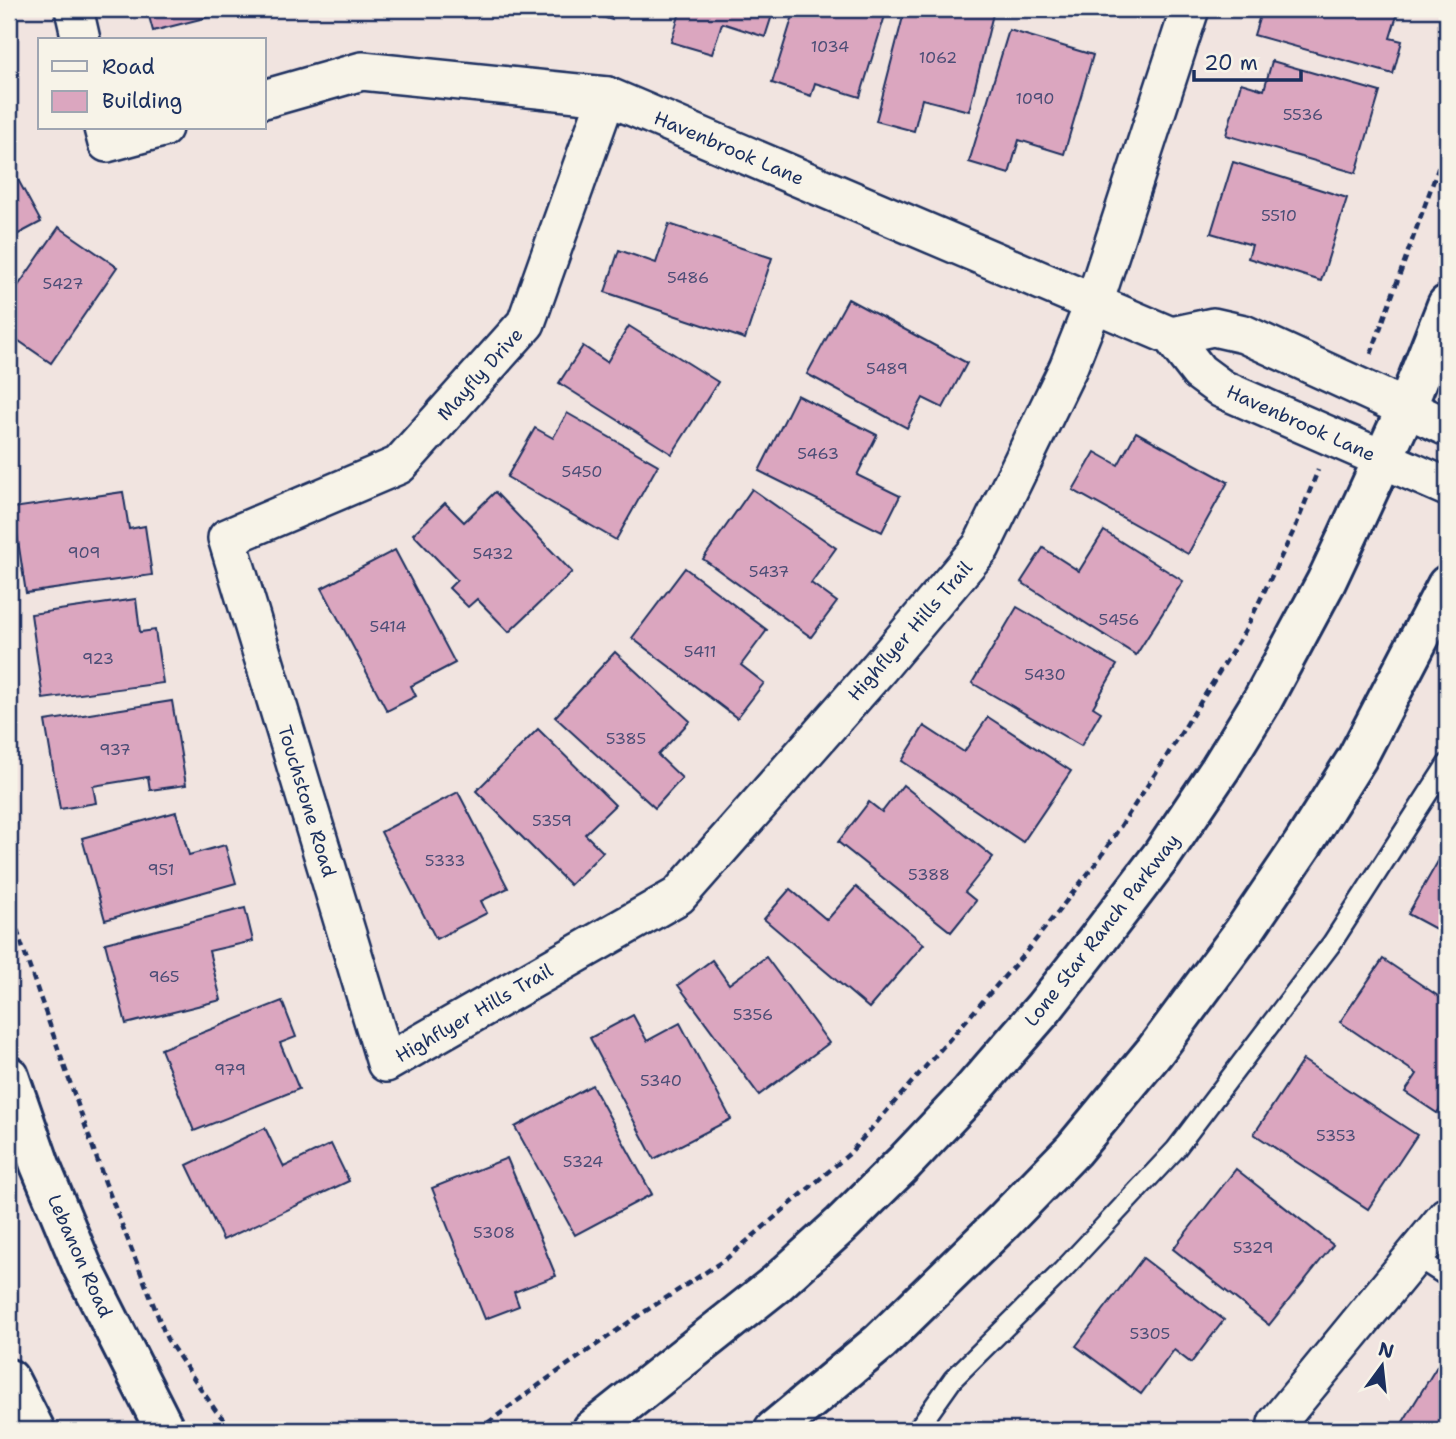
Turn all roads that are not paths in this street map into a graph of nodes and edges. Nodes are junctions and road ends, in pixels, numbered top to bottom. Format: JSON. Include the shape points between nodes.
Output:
{"nodes":[{"id":1,"x":74,"y":9,"type":"edge"},
{"id":2,"x":1190,"y":9,"type":"edge"},
{"id":3,"x":81,"y":38,"type":"edge"},
{"id":4,"x":607,"y":96,"type":"junction"},
{"id":5,"x":266,"y":98,"type":"edge"},
{"id":6,"x":148,"y":130,"type":"edge"},
{"id":7,"x":105,"y":136,"type":"edge"},
{"id":8,"x":1094,"y":303,"type":"junction"},
{"id":9,"x":1447,"y":305,"type":"edge"},
{"id":10,"x":1171,"y":336,"type":"junction"},
{"id":11,"x":1406,"y":409,"type":"junction"},
{"id":12,"x":1447,"y":427,"type":"edge"},
{"id":13,"x":1382,"y":458,"type":"junction"},
{"id":14,"x":1447,"y":488,"type":"edge"},
{"id":15,"x":227,"y":538,"type":"joint"},
{"id":16,"x":1447,"y":585,"type":"edge"},
{"id":17,"x":1447,"y":764,"type":"edge"},
{"id":18,"x":386,"y":1063,"type":"joint"},
{"id":19,"x":9,"y":1076,"type":"edge"},
{"id":20,"x":1447,"y":1216,"type":"edge"},
{"id":21,"x":1415,"y":1256,"type":"junction"},
{"id":22,"x":1447,"y":1277,"type":"edge"},
{"id":23,"x":9,"y":1379,"type":"edge"},
{"id":24,"x":1281,"y":1427,"type":"edge"},
{"id":25,"x":35,"y":1430,"type":"edge"},
{"id":26,"x":165,"y":1430,"type":"edge"},
{"id":27,"x":592,"y":1430,"type":"edge"},
{"id":28,"x":774,"y":1430,"type":"edge"},
{"id":29,"x":917,"y":1430,"type":"edge"}],
"edges":[{"from":1,"to":3,"type":"street"},
{"from":2,"to":8,"type":"street","name":"Highflyer Hills Trail"},
{"from":4,"to":5,"type":"street","name":"Havenbrook Lane","via":[[362,71]]},
{"from":4,"to":8,"type":"street","name":"Havenbrook Lane"},
{"from":4,"to":15,"type":"street","name":"Mayfly Drive","via":[[526,323],[400,465]]},
{"from":6,"to":7,"type":"street"},
{"from":8,"to":10,"type":"street","name":"Havenbrook Lane"},
{"from":8,"to":18,"type":"street","name":"Highflyer Hills Trail","via":[[1068,368],[981,547],[678,896]]},
{"from":9,"to":11,"type":"main road","name":"Lone Star Ranch Parkway"},
{"from":10,"to":11,"type":"street","via":[[1213,327],[1244,334]]},
{"from":10,"to":13,"type":"street","name":"Havenbrook Lane","via":[[1199,372],[1222,389]]},
{"from":11,"to":12,"type":"street"},
{"from":11,"to":13,"type":"main road","name":"Lone Star Ranch Parkway"},
{"from":13,"to":14,"type":"street","name":"Havenbrook Lane"},
{"from":13,"to":27,"type":"main road","name":"Lone Star Ranch Parkway","via":[[1326,582],[1220,769],[1162,855],[1043,1009],[971,1092],[842,1224],[776,1284]]},
{"from":15,"to":18,"type":"street","name":"Touchstone Road"},
{"from":16,"to":28,"type":"main road","via":[[1357,758],[1244,931],[1155,1051],[1073,1150],[1003,1222],[880,1342]]},
{"from":17,"to":29,"type":"lane","via":[[1332,943],[1176,1149],[953,1379]]},
{"from":19,"to":26,"type":"main road","name":"Lebanon Road","via":[[82,1266]]},
{"from":20,"to":21,"type":"street"},
{"from":21,"to":22,"type":"lane"},
{"from":21,"to":24,"type":"street"},
{"from":23,"to":25,"type":"main road"}]}
